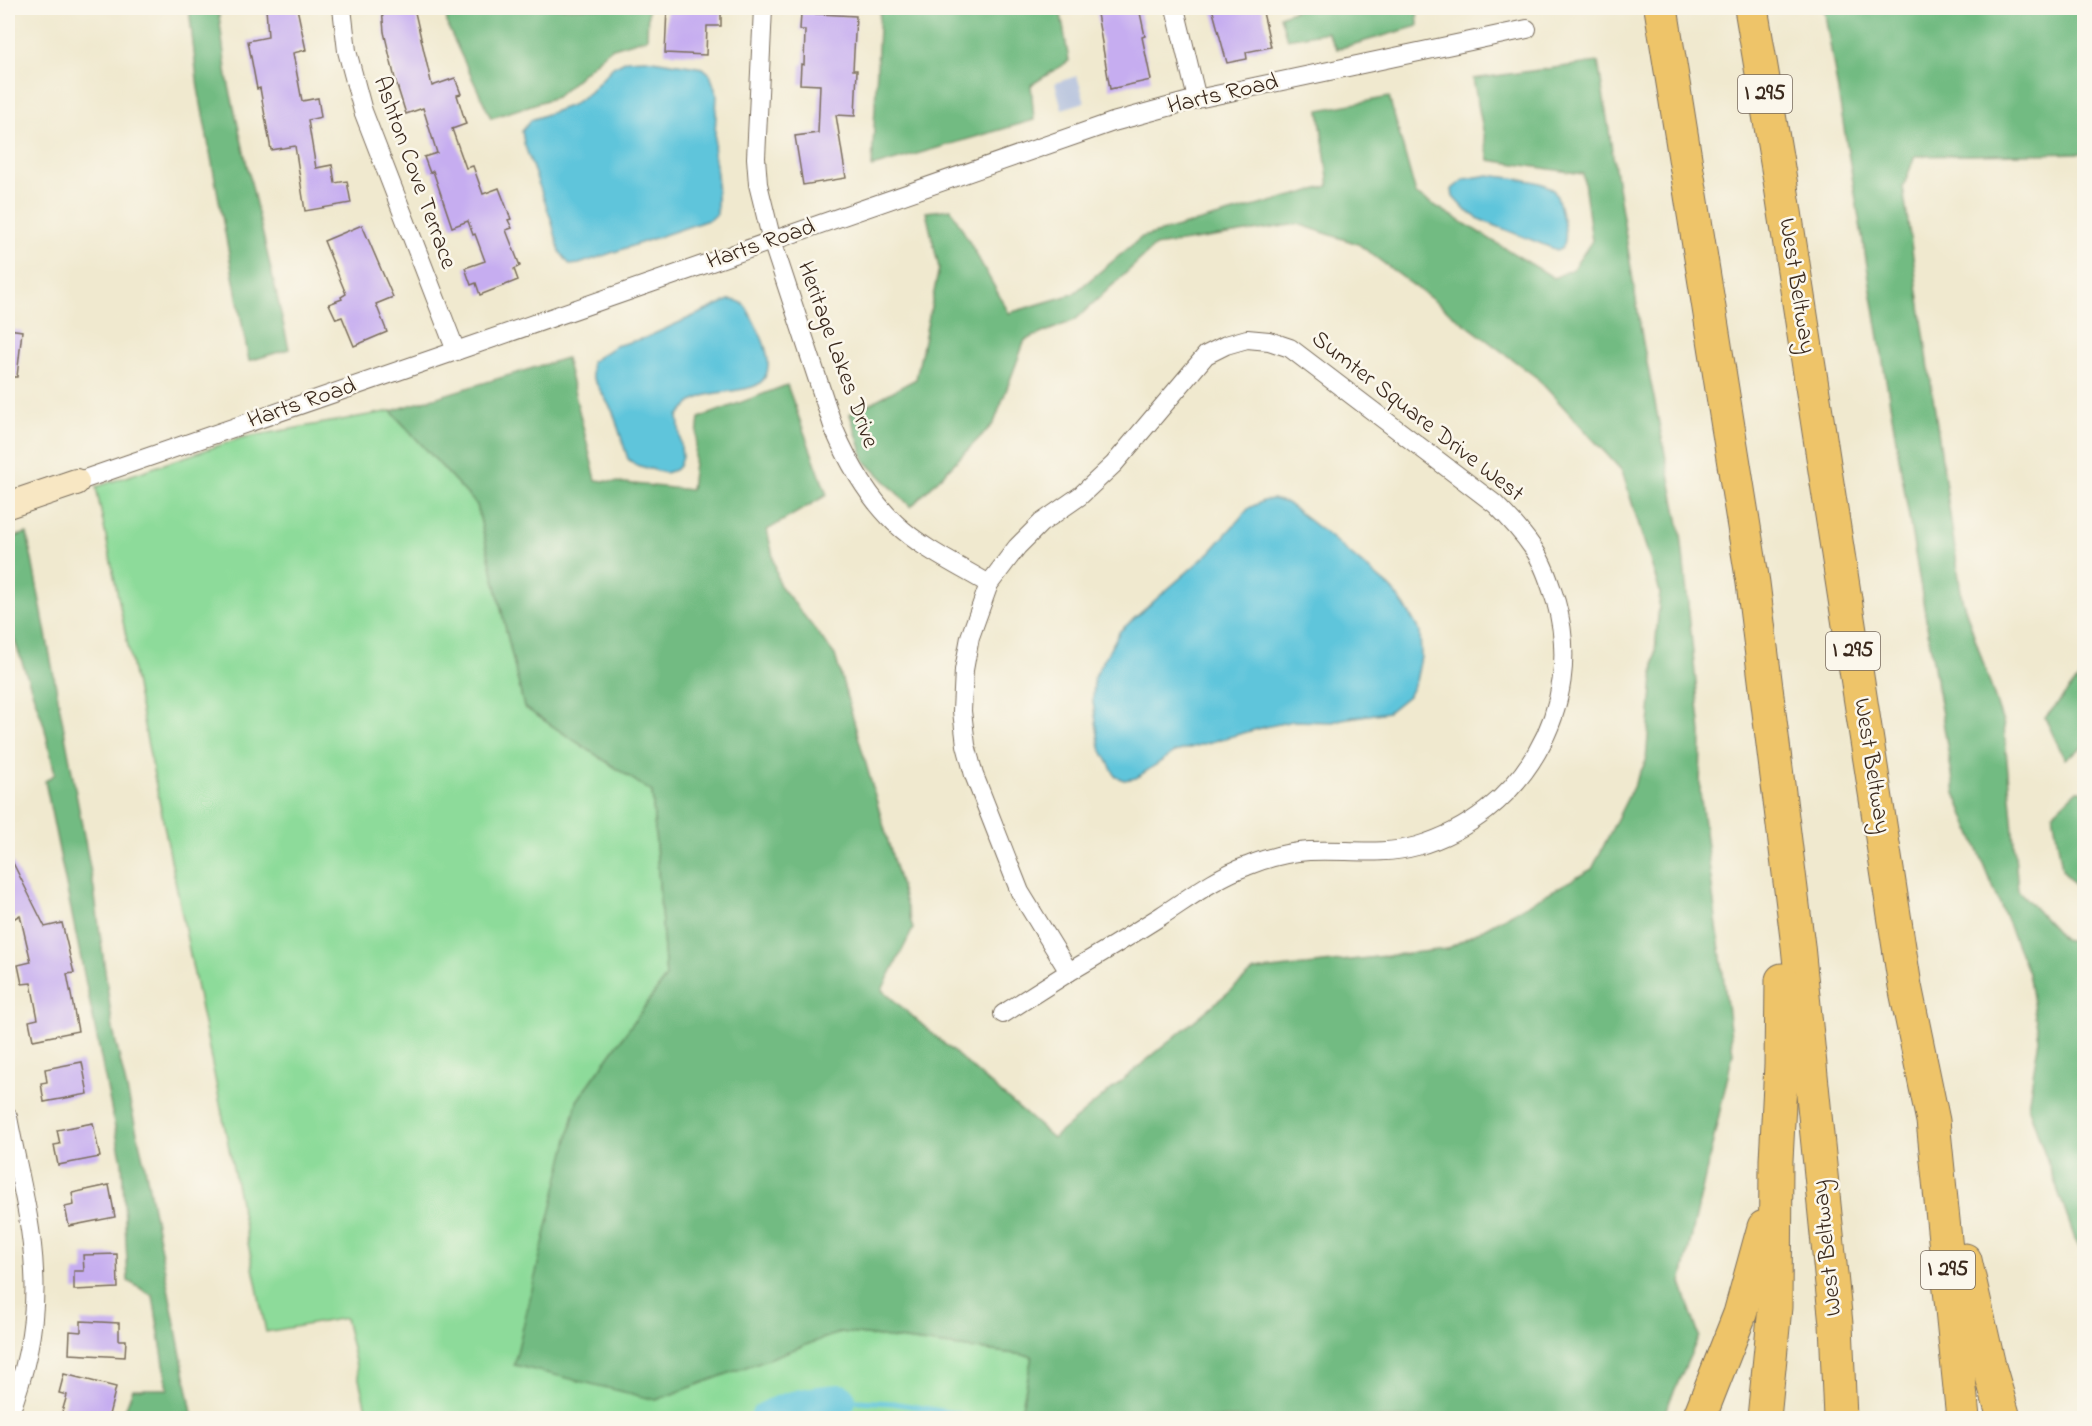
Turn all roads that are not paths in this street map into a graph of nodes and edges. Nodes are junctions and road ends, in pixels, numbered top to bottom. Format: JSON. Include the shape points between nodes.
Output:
{"nodes":[{"id":1,"x":342,"y":8,"type":"edge"},
{"id":2,"x":763,"y":8,"type":"edge"},
{"id":3,"x":1175,"y":8,"type":"edge"},
{"id":4,"x":1662,"y":8,"type":"edge"},
{"id":5,"x":1751,"y":8,"type":"edge"},
{"id":6,"x":1527,"y":28,"type":"dead end"},
{"id":7,"x":1197,"y":99,"type":"junction"},
{"id":8,"x":772,"y":241,"type":"junction"},
{"id":9,"x":456,"y":351,"type":"junction"},
{"id":10,"x":76,"y":482,"type":"joint"},
{"id":11,"x":8,"y":505,"type":"edge"},
{"id":12,"x":1753,"y":583,"type":"junction"},
{"id":13,"x":989,"y":584,"type":"junction"},
{"id":14,"x":1069,"y":972,"type":"junction"},
{"id":15,"x":1003,"y":1014,"type":"dead end"},
{"id":16,"x":8,"y":1117,"type":"edge"},
{"id":17,"x":1933,"y":1121,"type":"junction"},
{"id":18,"x":1776,"y":1160,"type":"junction"},
{"id":19,"x":8,"y":1419,"type":"edge"},
{"id":20,"x":1699,"y":1419,"type":"edge"},
{"id":21,"x":1764,"y":1419,"type":"edge"},
{"id":22,"x":1840,"y":1419,"type":"edge"},
{"id":23,"x":1963,"y":1419,"type":"edge"},
{"id":24,"x":2004,"y":1419,"type":"edge"}],
"edges":[{"from":1,"to":9,"type":"street","name":"Ashton Cove Terrace","via":[[347,51],[363,111]]},
{"from":2,"to":8,"type":"street","name":"Heritage Lakes Drive","via":[[756,158]]},
{"from":3,"to":7,"type":"street"},
{"from":4,"to":12,"type":"highway","name":"West Beltway"},
{"from":5,"to":17,"type":"highway","name":"West Beltway","number":"I 295","via":[[1905,986]]},
{"from":6,"to":7,"type":"street","name":"Harts Road"},
{"from":7,"to":8,"type":"street","name":"Harts Road","via":[[1113,122]]},
{"from":8,"to":9,"type":"street","name":"Harts Road"},
{"from":8,"to":13,"type":"street","name":"Heritage Lakes Drive","via":[[834,429],[862,483],[895,523]]},
{"from":9,"to":10,"type":"street","name":"Harts Road"},
{"from":10,"to":11,"type":"street","name":"Harts Road"},
{"from":12,"to":18,"type":"highway","via":[[1783,996]]},
{"from":12,"to":22,"type":"highway","name":"West Beltway","via":[[1798,946],[1836,1324]]},
{"from":13,"to":14,"type":"street","name":"Sumter Square Drive West","via":[[969,637],[964,670],[962,711],[966,746],[1020,892]]},
{"from":13,"to":14,"type":"street","name":"Sumter Square Drive West","via":[[1041,523],[1080,496],[1114,464],[1206,355],[1247,339],[1290,348],[1495,504],[1534,550],[1561,620],[1564,657],[1560,693],[1549,728],[1532,762],[1509,792],[1484,814],[1417,846],[1386,852],[1309,851],[1278,855],[1244,867]]},
{"from":14,"to":15,"type":"street","name":"Sumter Square Drive West"},
{"from":16,"to":19,"type":"street","via":[[34,1270],[29,1350]]},
{"from":17,"to":23,"type":"highway","name":"West Beltway","number":"I 295"},
{"from":17,"to":24,"type":"highway"},
{"from":18,"to":20,"type":"highway","via":[[1767,1216],[1740,1314]]},
{"from":18,"to":21,"type":"highway","via":[[1775,1307]]}]}
